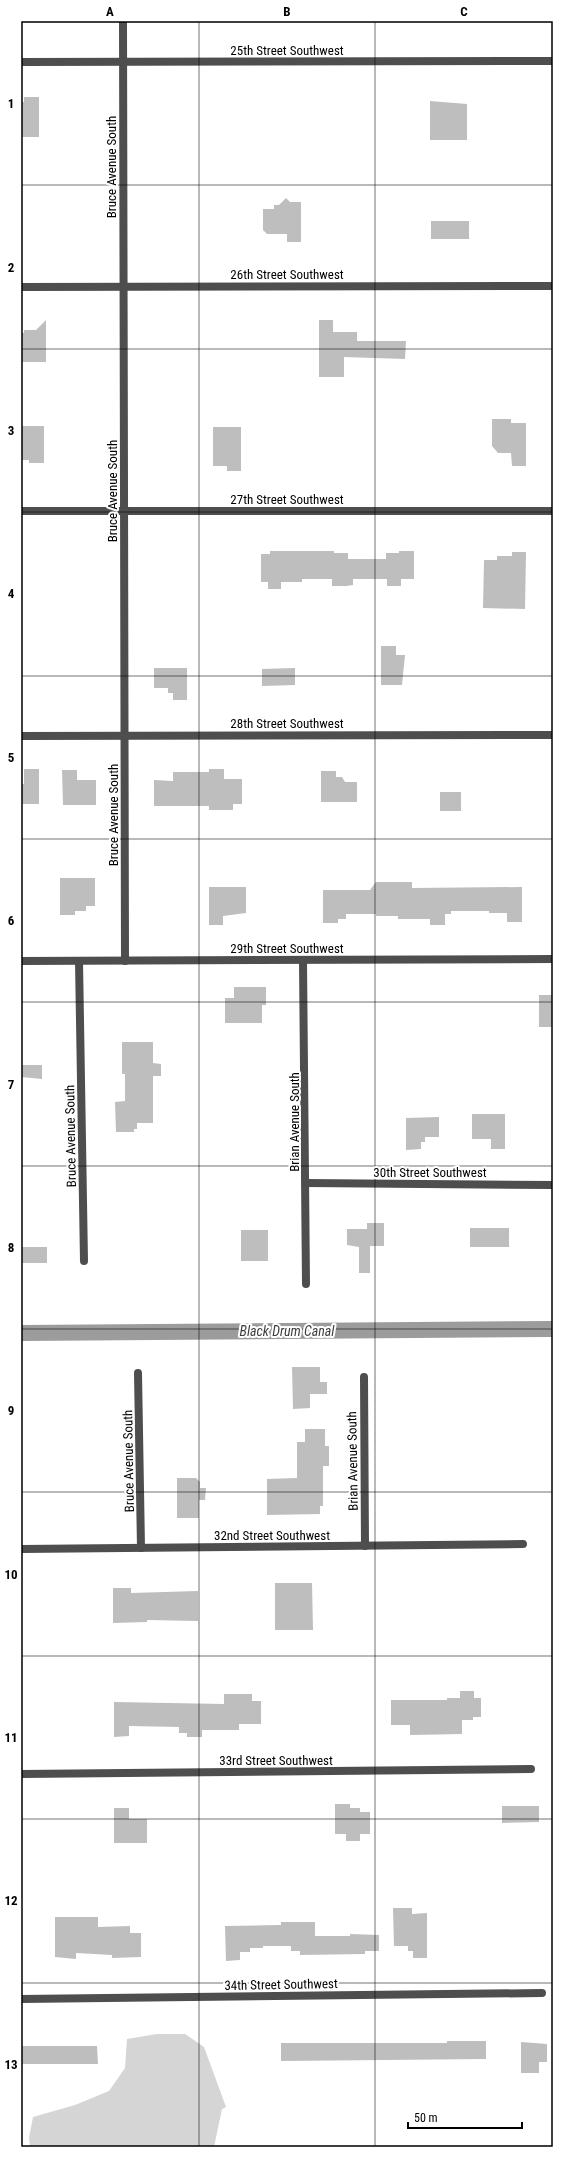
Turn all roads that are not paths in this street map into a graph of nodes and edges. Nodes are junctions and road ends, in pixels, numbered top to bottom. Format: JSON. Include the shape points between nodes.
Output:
{"nodes":[{"id":1,"x":123,"y":21,"type":"edge"},
{"id":2,"x":553,"y":61,"type":"edge"},
{"id":3,"x":21,"y":62,"type":"edge"},
{"id":4,"x":123,"y":62,"type":"junction"},
{"id":5,"x":553,"y":286,"type":"edge"},
{"id":6,"x":21,"y":287,"type":"edge"},
{"id":7,"x":124,"y":287,"type":"junction"},
{"id":8,"x":21,"y":511,"type":"edge"},
{"id":9,"x":124,"y":511,"type":"junction"},
{"id":10,"x":553,"y":511,"type":"edge"},
{"id":11,"x":125,"y":735,"type":"junction"},
{"id":12,"x":553,"y":735,"type":"edge"},
{"id":13,"x":21,"y":736,"type":"edge"},
{"id":14,"x":553,"y":959,"type":"edge"},
{"id":15,"x":21,"y":961,"type":"edge"},
{"id":16,"x":79,"y":961,"type":"junction"},
{"id":17,"x":125,"y":961,"type":"junction"},
{"id":18,"x":304,"y":961,"type":"junction"},
{"id":19,"x":306,"y":1184,"type":"junction"},
{"id":20,"x":553,"y":1185,"type":"edge"},
{"id":21,"x":84,"y":1261,"type":"dead end"},
{"id":22,"x":306,"y":1284,"type":"dead end"},
{"id":23,"x":138,"y":1373,"type":"dead end"},
{"id":24,"x":364,"y":1377,"type":"dead end"},
{"id":25,"x":523,"y":1544,"type":"dead end"},
{"id":26,"x":365,"y":1546,"type":"junction"},
{"id":27,"x":141,"y":1548,"type":"junction"},
{"id":28,"x":21,"y":1549,"type":"edge"},
{"id":29,"x":531,"y":1769,"type":"dead end"},
{"id":30,"x":21,"y":1774,"type":"edge"},
{"id":31,"x":542,"y":1993,"type":"dead end"},
{"id":32,"x":21,"y":1999,"type":"edge"}],
"edges":[{"from":1,"to":4,"type":"street","name":"Bruce Avenue South"},
{"from":2,"to":4,"type":"street","name":"25th Street Southwest"},
{"from":3,"to":4,"type":"street","name":"25th Street Southwest"},
{"from":4,"to":7,"type":"street","name":"Bruce Avenue South"},
{"from":5,"to":7,"type":"street","name":"26th Street Southwest"},
{"from":6,"to":7,"type":"street","name":"26th Street Southwest"},
{"from":7,"to":9,"type":"street","name":"Bruce Avenue South"},
{"from":8,"to":9,"type":"street","name":"27th Street Southwest"},
{"from":9,"to":10,"type":"street","name":"27th Street Southwest"},
{"from":9,"to":11,"type":"street","name":"Bruce Avenue South"},
{"from":11,"to":12,"type":"street","name":"28th Street Southwest"},
{"from":11,"to":13,"type":"street","name":"28th Street Southwest"},
{"from":11,"to":17,"type":"street","name":"Bruce Avenue South"},
{"from":14,"to":18,"type":"street","name":"29th Street Southwest"},
{"from":15,"to":16,"type":"street","name":"29th Street Southwest"},
{"from":16,"to":17,"type":"street","name":"29th Street Southwest"},
{"from":16,"to":21,"type":"street","name":"Bruce Avenue South"},
{"from":17,"to":18,"type":"street","name":"29th Street Southwest"},
{"from":18,"to":19,"type":"street","name":"Brian Avenue South"},
{"from":19,"to":20,"type":"street","name":"30th Street Southwest"},
{"from":19,"to":22,"type":"street","name":"Brian Avenue South"},
{"from":23,"to":27,"type":"street","name":"Bruce Avenue South"},
{"from":24,"to":26,"type":"street","name":"Brian Avenue South"},
{"from":25,"to":26,"type":"street","name":"32nd Street Southwest"},
{"from":26,"to":27,"type":"street","name":"32nd Street Southwest"},
{"from":27,"to":28,"type":"street","name":"32nd Street Southwest"},
{"from":29,"to":30,"type":"street","name":"33rd Street Southwest"},
{"from":31,"to":32,"type":"street","name":"34th Street Southwest"}]}
